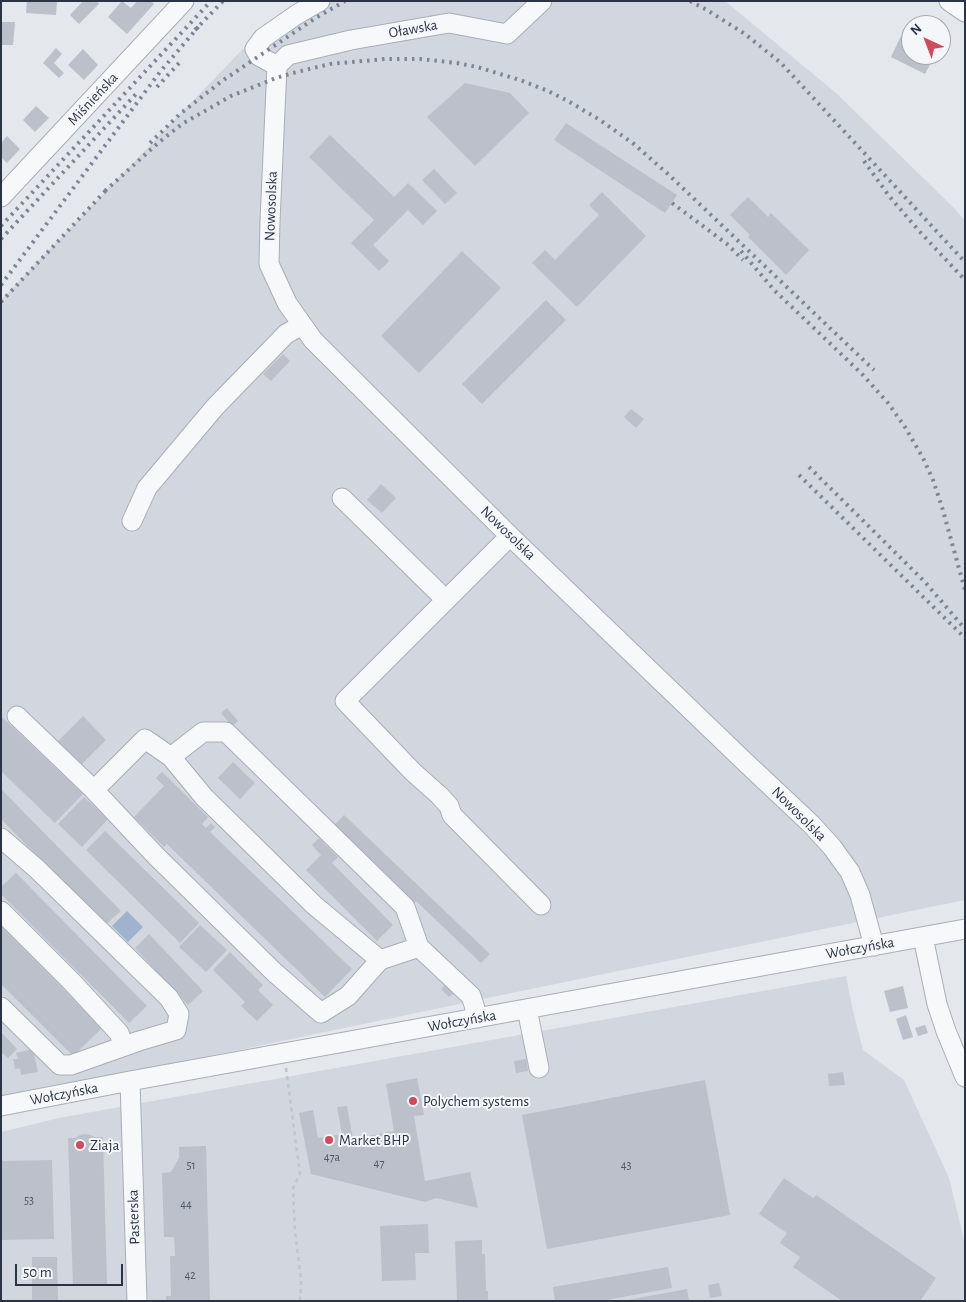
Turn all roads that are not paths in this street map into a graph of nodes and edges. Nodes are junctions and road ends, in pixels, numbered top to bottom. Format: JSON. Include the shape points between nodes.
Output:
{"nodes":[{"id":1,"x":320,"y":1,"type":"edge"},
{"id":2,"x":542,"y":1,"type":"edge"},
{"id":3,"x":949,"y":1,"type":"edge"},
{"id":4,"x":182,"y":2,"type":"edge"},
{"id":5,"x":965,"y":12,"type":"edge"},
{"id":6,"x":277,"y":66,"type":"junction"},
{"id":7,"x":1,"y":198,"type":"edge"},
{"id":8,"x":302,"y":325,"type":"junction"},
{"id":9,"x":342,"y":498,"type":"dead end"},
{"id":10,"x":132,"y":521,"type":"dead end"},
{"id":11,"x":510,"y":536,"type":"junction"},
{"id":12,"x":446,"y":600,"type":"junction"},
{"id":13,"x":18,"y":716,"type":"dead end"},
{"id":14,"x":171,"y":757,"type":"junction"},
{"id":15,"x":94,"y":790,"type":"junction"},
{"id":16,"x":1,"y":838,"type":"edge"},
{"id":17,"x":541,"y":905,"type":"dead end"},
{"id":18,"x":1,"y":911,"type":"edge"},
{"id":19,"x":965,"y":929,"type":"edge"},
{"id":20,"x":923,"y":937,"type":"junction"},
{"id":21,"x":874,"y":946,"type":"junction"},
{"id":22,"x":419,"y":948,"type":"junction"},
{"id":23,"x":380,"y":960,"type":"junction"},
{"id":24,"x":1,"y":1007,"type":"edge"},
{"id":25,"x":527,"y":1009,"type":"junction"},
{"id":26,"x":477,"y":1018,"type":"junction"},
{"id":27,"x":124,"y":1046,"type":"junction"},
{"id":28,"x":60,"y":1065,"type":"junction"},
{"id":29,"x":540,"y":1068,"type":"dead end"},
{"id":30,"x":965,"y":1077,"type":"edge"},
{"id":31,"x":130,"y":1081,"type":"junction"},
{"id":32,"x":62,"y":1094,"type":"junction"},
{"id":33,"x":1,"y":1106,"type":"edge"},
{"id":34,"x":137,"y":1301,"type":"edge"}],
"edges":[{"from":1,"to":6,"type":"street","via":[[263,38],[255,49],[259,56]]},
{"from":2,"to":6,"type":"street","name":"Oławska","via":[[507,34],[449,23],[288,55]]},
{"from":3,"to":5,"type":"street"},
{"from":4,"to":7,"type":"street","name":"Miśnieńska"},
{"from":6,"to":8,"type":"street","name":"Nowosolska","via":[[269,264],[287,303]]},
{"from":8,"to":10,"type":"street","via":[[286,334],[214,407],[147,488]]},
{"from":8,"to":11,"type":"street","name":"Nowosolska","via":[[313,340]]},
{"from":9,"to":12,"type":"street"},
{"from":11,"to":12,"type":"street"},
{"from":11,"to":21,"type":"street","name":"Nowosolska","via":[[832,847],[855,882]]},
{"from":12,"to":17,"type":"street","via":[[345,701],[439,795],[452,815]]},
{"from":13,"to":15,"type":"street"},
{"from":14,"to":15,"type":"street","via":[[145,739]]},
{"from":14,"to":22,"type":"street","via":[[203,732],[226,732],[405,907]]},
{"from":14,"to":23,"type":"street","via":[[204,797],[307,898]]},
{"from":15,"to":23,"type":"street","via":[[274,972],[321,1013],[348,996]]},
{"from":16,"to":27,"type":"street","via":[[37,868],[169,998],[179,1014],[176,1030]]},
{"from":18,"to":27,"type":"street","via":[[119,1033]]},
{"from":19,"to":20,"type":"street","name":"Wołczyńska"},
{"from":20,"to":21,"type":"street","name":"Wołczyńska"},
{"from":20,"to":30,"type":"street","via":[[946,1031]]},
{"from":21,"to":25,"type":"street","name":"Wołczyńska"},
{"from":22,"to":23,"type":"street"},
{"from":22,"to":26,"type":"street","via":[[471,996]]},
{"from":24,"to":28,"type":"street"},
{"from":25,"to":26,"type":"street","name":"Wołczyńska"},
{"from":25,"to":29,"type":"street"},
{"from":26,"to":31,"type":"street","name":"Wołczyńska"},
{"from":27,"to":28,"type":"street","via":[[70,1065]]},
{"from":28,"to":32,"type":"street"},
{"from":31,"to":32,"type":"street","name":"Wołczyńska"},
{"from":31,"to":34,"type":"street","name":"Pasterska"},
{"from":32,"to":33,"type":"street","name":"Wołczyńska"}]}
